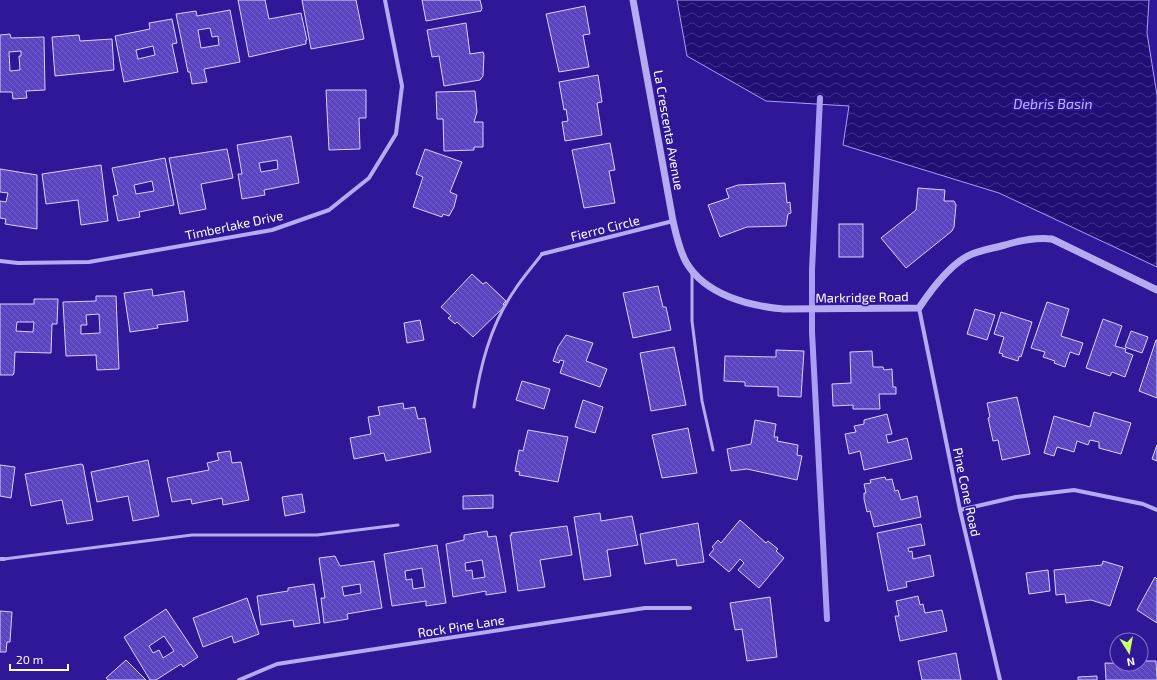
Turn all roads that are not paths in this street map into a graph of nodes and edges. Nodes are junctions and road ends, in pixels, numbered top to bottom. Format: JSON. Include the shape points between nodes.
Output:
{"nodes":[{"id":1,"x":385,"y":0,"type":"edge"},
{"id":2,"x":633,"y":0,"type":"edge"},
{"id":3,"x":673,"y":221,"type":"junction"},
{"id":4,"x":542,"y":254,"type":"joint"},
{"id":5,"x":0,"y":261,"type":"edge"},
{"id":6,"x":690,"y":266,"type":"junction"},
{"id":7,"x":1157,"y":290,"type":"edge"},
{"id":8,"x":919,"y":308,"type":"junction"},
{"id":9,"x":474,"y":408,"type":"dead end"},
{"id":10,"x":714,"y":450,"type":"dead end"},
{"id":11,"x":960,"y":510,"type":"junction"},
{"id":12,"x":1157,"y":510,"type":"edge"},
{"id":13,"x":398,"y":525,"type":"dead end"},
{"id":14,"x":2,"y":559,"type":"edge"},
{"id":15,"x":690,"y":608,"type":"dead end"},
{"id":16,"x":239,"y":680,"type":"edge"},
{"id":17,"x":1000,"y":680,"type":"edge"}],
"edges":[{"from":1,"to":5,"type":"street","name":"Timberlake Drive","via":[[402,86],[396,134],[369,178],[328,210],[272,230],[89,262],[18,264]]},
{"from":2,"to":3,"type":"street","name":"La Crescenta Avenue"},
{"from":3,"to":4,"type":"street","name":"Fierro Circle"},
{"from":3,"to":6,"type":"street","name":"La Crescenta Avenue","via":[[679,243]]},
{"from":4,"to":9,"type":"lane","via":[[513,292],[493,333],[480,368]]},
{"from":6,"to":8,"type":"street","name":"Markridge Road","via":[[702,280],[717,291],[761,307]]},
{"from":6,"to":10,"type":"lane","via":[[692,321],[702,401]]},
{"from":7,"to":8,"type":"street","name":"Markridge Road","via":[[1052,239],[1034,238],[971,254],[956,264],[929,293]]},
{"from":8,"to":11,"type":"street","name":"Pine Cone Road"},
{"from":11,"to":12,"type":"street","via":[[1016,497],[1074,490],[1143,504]]},
{"from":11,"to":17,"type":"street","name":"Pine Cone Road"},
{"from":13,"to":14,"type":"lane","via":[[316,536],[192,535]]},
{"from":15,"to":16,"type":"street","name":"Rock Pine Lane","via":[[645,608],[277,664]]}]}
